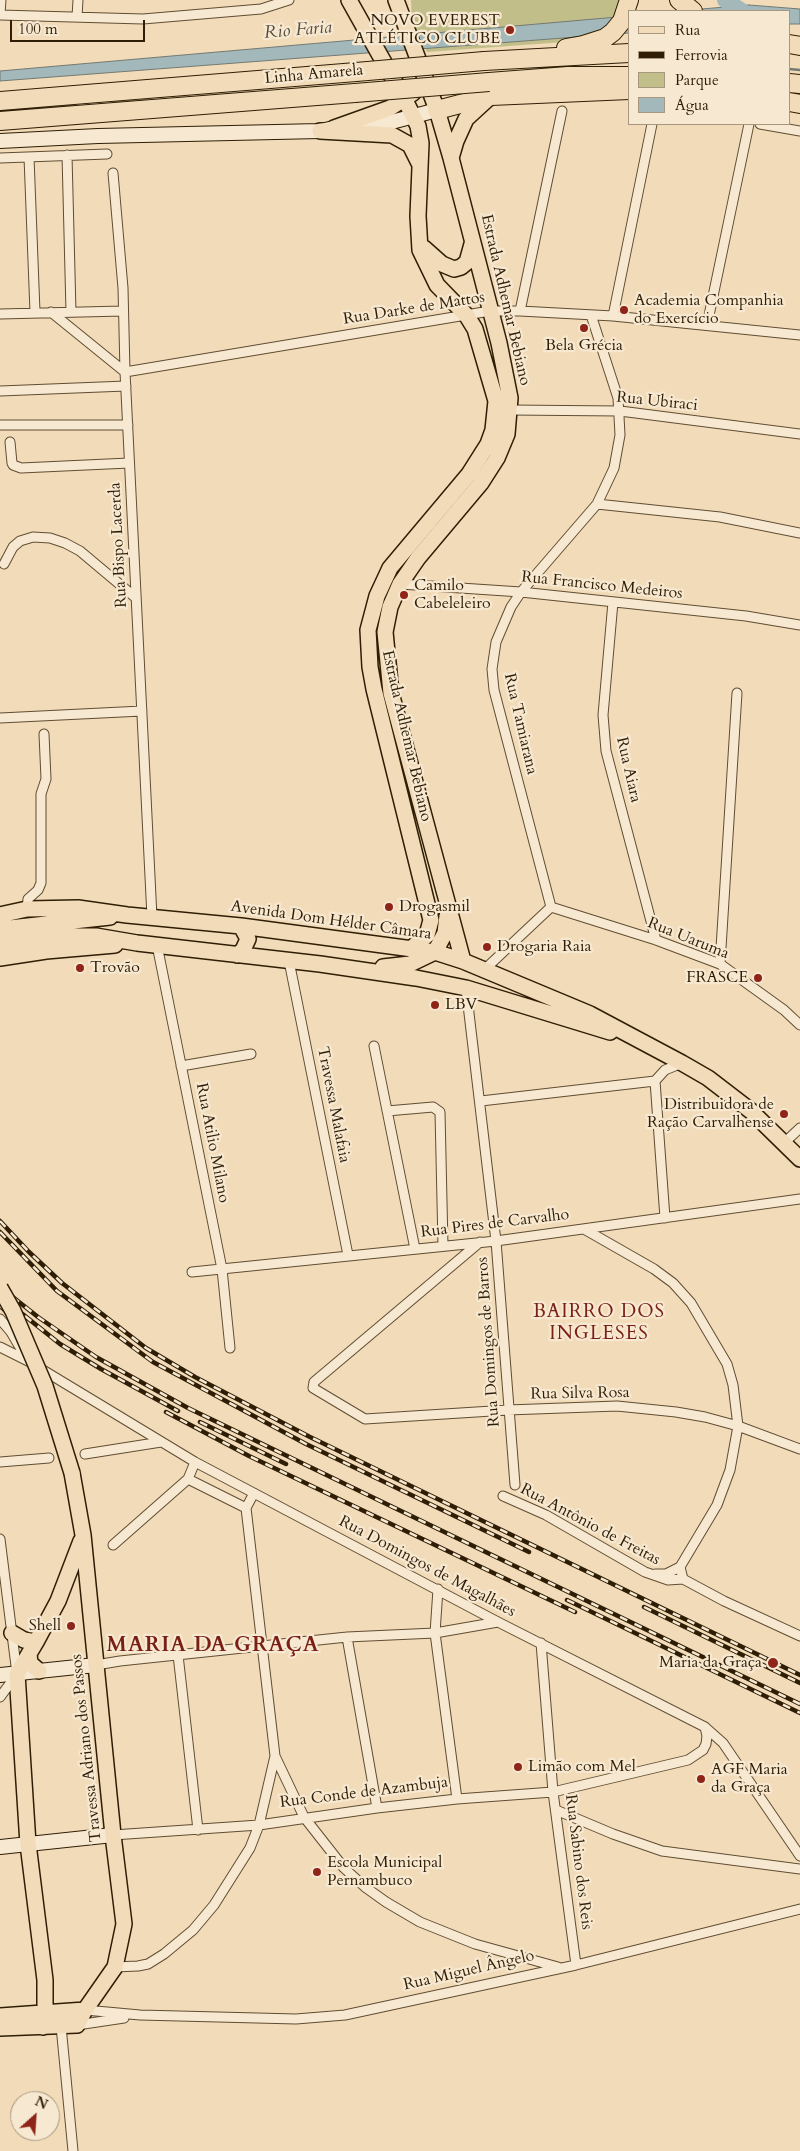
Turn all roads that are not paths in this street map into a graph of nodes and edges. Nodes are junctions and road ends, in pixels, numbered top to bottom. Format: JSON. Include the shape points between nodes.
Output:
{"nodes":[{"id":1,"x":1,"y":0,"type":"edge"},
{"id":2,"x":78,"y":0,"type":"edge"},
{"id":3,"x":289,"y":0,"type":"edge"},
{"id":4,"x":349,"y":0,"type":"edge"},
{"id":5,"x":396,"y":0,"type":"edge"},
{"id":6,"x":629,"y":0,"type":"edge"},
{"id":7,"x":0,"y":15,"type":"edge"},
{"id":8,"x":77,"y":17,"type":"junction"},
{"id":9,"x":628,"y":53,"type":"edge"},
{"id":10,"x":535,"y":59,"type":"junction"},
{"id":11,"x":628,"y":76,"type":"edge"},
{"id":12,"x":426,"y":80,"type":"junction"},
{"id":13,"x":490,"y":89,"type":"junction"},
{"id":14,"x":628,"y":90,"type":"edge"},
{"id":15,"x":405,"y":100,"type":"junction"},
{"id":16,"x":0,"y":101,"type":"edge"},
{"id":17,"x":437,"y":110,"type":"junction"},
{"id":18,"x":562,"y":111,"type":"dead end"},
{"id":19,"x":415,"y":117,"type":"junction"},
{"id":20,"x":0,"y":121,"type":"edge"},
{"id":21,"x":652,"y":125,"type":"edge"},
{"id":22,"x":749,"y":125,"type":"edge"},
{"id":23,"x":766,"y":125,"type":"edge"},
{"id":24,"x":327,"y":129,"type":"junction"},
{"id":25,"x":800,"y":131,"type":"edge"},
{"id":26,"x":0,"y":141,"type":"edge"},
{"id":27,"x":107,"y":154,"type":"dead end"},
{"id":28,"x":67,"y":156,"type":"junction"},
{"id":29,"x":29,"y":157,"type":"junction"},
{"id":30,"x":0,"y":158,"type":"edge"},
{"id":31,"x":451,"y":158,"type":"junction"},
{"id":32,"x":420,"y":168,"type":"junction"},
{"id":33,"x":113,"y":173,"type":"dead end"},
{"id":34,"x":473,"y":240,"type":"junction"},
{"id":35,"x":419,"y":242,"type":"junction"},
{"id":36,"x":123,"y":311,"type":"junction"},
{"id":37,"x":490,"y":311,"type":"junction"},
{"id":38,"x":520,"y":311,"type":"junction"},
{"id":39,"x":35,"y":312,"type":"junction"},
{"id":40,"x":51,"y":312,"type":"junction"},
{"id":41,"x":71,"y":312,"type":"junction"},
{"id":42,"x":0,"y":314,"type":"edge"},
{"id":43,"x":591,"y":315,"type":"junction"},
{"id":44,"x":467,"y":316,"type":"junction"},
{"id":45,"x":613,"y":316,"type":"junction"},
{"id":46,"x":707,"y":325,"type":"junction"},
{"id":47,"x":800,"y":333,"type":"edge"},
{"id":48,"x":125,"y":372,"type":"junction"},
{"id":49,"x":126,"y":386,"type":"junction"},
{"id":50,"x":0,"y":391,"type":"edge"},
{"id":51,"x":510,"y":410,"type":"junction"},
{"id":52,"x":620,"y":411,"type":"junction"},
{"id":53,"x":0,"y":425,"type":"edge"},
{"id":54,"x":128,"y":425,"type":"junction"},
{"id":55,"x":800,"y":434,"type":"edge"},
{"id":56,"x":10,"y":442,"type":"dead end"},
{"id":57,"x":130,"y":463,"type":"junction"},
{"id":58,"x":597,"y":504,"type":"junction"},
{"id":59,"x":800,"y":533,"type":"edge"},
{"id":60,"x":4,"y":564,"type":"dead end"},
{"id":61,"x":400,"y":584,"type":"junction"},
{"id":62,"x":521,"y":592,"type":"junction"},
{"id":63,"x":136,"y":598,"type":"junction"},
{"id":64,"x":613,"y":602,"type":"junction"},
{"id":65,"x":800,"y":625,"type":"edge"},
{"id":66,"x":738,"y":693,"type":"dead end"},
{"id":67,"x":142,"y":711,"type":"junction"},
{"id":68,"x":0,"y":718,"type":"edge"},
{"id":69,"x":44,"y":734,"type":"dead end"},
{"id":70,"x":551,"y":907,"type":"junction"},
{"id":71,"x":26,"y":909,"type":"junction"},
{"id":72,"x":448,"y":910,"type":"junction"},
{"id":73,"x":0,"y":915,"type":"edge"},
{"id":74,"x":127,"y":915,"type":"junction"},
{"id":75,"x":152,"y":916,"type":"junction"},
{"id":76,"x":241,"y":926,"type":"junction"},
{"id":77,"x":6,"y":935,"type":"edge"},
{"id":78,"x":656,"y":940,"type":"junction"},
{"id":79,"x":137,"y":943,"type":"junction"},
{"id":80,"x":157,"y":945,"type":"junction"},
{"id":81,"x":412,"y":948,"type":"junction"},
{"id":82,"x":435,"y":952,"type":"junction"},
{"id":83,"x":237,"y":955,"type":"junction"},
{"id":84,"x":0,"y":958,"type":"edge"},
{"id":85,"x":289,"y":961,"type":"junction"},
{"id":86,"x":463,"y":961,"type":"junction"},
{"id":87,"x":320,"y":964,"type":"junction"},
{"id":88,"x":720,"y":964,"type":"junction"},
{"id":89,"x":484,"y":970,"type":"junction"},
{"id":90,"x":466,"y":988,"type":"junction"},
{"id":91,"x":800,"y":1025,"type":"edge"},
{"id":92,"x":633,"y":1038,"type":"junction"},
{"id":93,"x":374,"y":1046,"type":"dead end"},
{"id":94,"x":664,"y":1053,"type":"junction"},
{"id":95,"x":251,"y":1054,"type":"dead end"},
{"id":96,"x":682,"y":1063,"type":"junction"},
{"id":97,"x":181,"y":1066,"type":"junction"},
{"id":98,"x":665,"y":1070,"type":"junction"},
{"id":99,"x":655,"y":1081,"type":"junction"},
{"id":100,"x":481,"y":1101,"type":"junction"},
{"id":101,"x":387,"y":1111,"type":"junction"},
{"id":102,"x":800,"y":1128,"type":"edge"},
{"id":103,"x":785,"y":1142,"type":"junction"},
{"id":104,"x":800,"y":1159,"type":"edge"},
{"id":105,"x":800,"y":1199,"type":"edge"},
{"id":106,"x":665,"y":1218,"type":"junction"},
{"id":107,"x":584,"y":1229,"type":"junction"},
{"id":108,"x":496,"y":1241,"type":"junction"},
{"id":109,"x":480,"y":1242,"type":"junction"},
{"id":110,"x":443,"y":1246,"type":"junction"},
{"id":111,"x":415,"y":1249,"type":"junction"},
{"id":112,"x":348,"y":1255,"type":"junction"},
{"id":113,"x":222,"y":1269,"type":"junction"},
{"id":114,"x":192,"y":1272,"type":"dead end"},
{"id":115,"x":0,"y":1288,"type":"edge"},
{"id":116,"x":0,"y":1319,"type":"edge"},
{"id":117,"x":0,"y":1347,"type":"edge"},
{"id":118,"x":230,"y":1348,"type":"dead end"},
{"id":119,"x":28,"y":1361,"type":"junction"},
{"id":120,"x":508,"y":1410,"type":"junction"},
{"id":121,"x":738,"y":1426,"type":"junction"},
{"id":122,"x":161,"y":1442,"type":"junction"},
{"id":123,"x":800,"y":1449,"type":"edge"},
{"id":124,"x":85,"y":1454,"type":"dead end"},
{"id":125,"x":49,"y":1458,"type":"dead end"},
{"id":126,"x":0,"y":1462,"type":"edge"},
{"id":127,"x":195,"y":1462,"type":"junction"},
{"id":128,"x":188,"y":1479,"type":"junction"},
{"id":129,"x":515,"y":1485,"type":"dead end"},
{"id":130,"x":254,"y":1493,"type":"junction"},
{"id":131,"x":503,"y":1496,"type":"dead end"},
{"id":132,"x":246,"y":1508,"type":"junction"},
{"id":133,"x":83,"y":1535,"type":"junction"},
{"id":134,"x":0,"y":1539,"type":"edge"},
{"id":135,"x":113,"y":1545,"type":"dead end"},
{"id":136,"x":680,"y":1567,"type":"junction"},
{"id":137,"x":645,"y":1572,"type":"junction"},
{"id":138,"x":683,"y":1579,"type":"junction"},
{"id":139,"x":438,"y":1589,"type":"junction"},
{"id":140,"x":498,"y":1622,"type":"junction"},
{"id":141,"x":12,"y":1633,"type":"junction"},
{"id":142,"x":435,"y":1633,"type":"junction"},
{"id":143,"x":800,"y":1636,"type":"edge"},
{"id":144,"x":348,"y":1637,"type":"junction"},
{"id":145,"x":541,"y":1643,"type":"junction"},
{"id":146,"x":263,"y":1646,"type":"junction"},
{"id":147,"x":33,"y":1648,"type":"junction"},
{"id":148,"x":178,"y":1655,"type":"junction"},
{"id":149,"x":96,"y":1665,"type":"junction"},
{"id":150,"x":39,"y":1671,"type":"junction"},
{"id":151,"x":17,"y":1674,"type":"junction"},
{"id":152,"x":0,"y":1675,"type":"edge"},
{"id":153,"x":0,"y":1697,"type":"edge"},
{"id":154,"x":705,"y":1727,"type":"junction"},
{"id":155,"x":276,"y":1756,"type":"junction"},
{"id":156,"x":553,"y":1792,"type":"junction"},
{"id":157,"x":457,"y":1799,"type":"junction"},
{"id":158,"x":377,"y":1808,"type":"junction"},
{"id":159,"x":556,"y":1810,"type":"junction"},
{"id":160,"x":304,"y":1817,"type":"junction"},
{"id":161,"x":259,"y":1825,"type":"junction"},
{"id":162,"x":198,"y":1830,"type":"junction"},
{"id":163,"x":112,"y":1835,"type":"junction"},
{"id":164,"x":28,"y":1844,"type":"junction"},
{"id":165,"x":0,"y":1847,"type":"edge"},
{"id":166,"x":800,"y":1856,"type":"edge"},
{"id":167,"x":800,"y":1869,"type":"edge"},
{"id":168,"x":800,"y":1909,"type":"edge"},
{"id":169,"x":576,"y":1965,"type":"junction"},
{"id":170,"x":115,"y":1967,"type":"junction"},
{"id":171,"x":561,"y":1968,"type":"junction"},
{"id":172,"x":85,"y":2010,"type":"junction"},
{"id":173,"x":140,"y":2015,"type":"junction"},
{"id":174,"x":0,"y":2016,"type":"edge"},
{"id":175,"x":44,"y":2020,"type":"junction"},
{"id":176,"x":77,"y":2025,"type":"junction"},
{"id":177,"x":61,"y":2026,"type":"junction"},
{"id":178,"x":0,"y":2028,"type":"edge"},
{"id":179,"x":73,"y":2151,"type":"edge"}],
"edges":[{"from":1,"to":7,"type":"street"},
{"from":2,"to":8,"type":"street"},
{"from":3,"to":8,"type":"street","via":[[261,9],[178,17]]},
{"from":4,"to":15,"type":"main road","name":"Estrada Adhemar Bebiano"},
{"from":5,"to":12,"type":"main road","name":"Estrada Adhemar Bebiano"},
{"from":6,"to":10,"type":"highway","via":[[617,29],[605,38]]},
{"from":7,"to":8,"type":"street"},
{"from":9,"to":10,"type":"highway","name":"Linha Amarela"},
{"from":10,"to":16,"type":"highway","name":"Linha Amarela","bridge":true},
{"from":11,"to":13,"type":"highway","name":"Linha Amarela","via":[[568,76]]},
{"from":12,"to":15,"type":"main road"},
{"from":12,"to":17,"type":"main road","name":"Estrada Adhemar Bebiano"},
{"from":13,"to":14,"type":"highway"},
{"from":13,"to":17,"type":"highway"},
{"from":13,"to":20,"type":"highway","name":"Linha Amarela","bridge":true,"via":[[355,93]]},
{"from":13,"to":31,"type":"main road","via":[[466,119]]},
{"from":15,"to":19,"type":"main road","name":"Estrada Adhemar Bebiano"},
{"from":15,"to":24,"type":"main road"},
{"from":17,"to":19,"type":"main road"},
{"from":17,"to":31,"type":"main road","name":"Estrada Adhemar Bebiano"},
{"from":18,"to":38,"type":"street"},
{"from":19,"to":24,"type":"main road","via":[[380,125]]},
{"from":19,"to":32,"type":"main road","name":"Estrada Adhemar Bebiano","via":[[421,137]]},
{"from":21,"to":45,"type":"street"},
{"from":22,"to":46,"type":"street"},
{"from":23,"to":25,"type":"street"},
{"from":24,"to":26,"type":"main road"},
{"from":24,"to":32,"type":"main road","via":[[392,135],[410,145]]},
{"from":27,"to":28,"type":"street"},
{"from":28,"to":29,"type":"street"},
{"from":28,"to":41,"type":"street"},
{"from":29,"to":30,"type":"street"},
{"from":29,"to":39,"type":"street"},
{"from":31,"to":34,"type":"main road","name":"Estrada Adhemar Bebiano"},
{"from":32,"to":35,"type":"main road","name":"Estrada Adhemar Bebiano"},
{"from":33,"to":36,"type":"street","name":"Rua Bispo Lacerda"},
{"from":34,"to":35,"type":"main road","via":[[467,262],[454,269],[433,258]]},
{"from":34,"to":37,"type":"main road","name":"Estrada Adhemar Bebiano"},
{"from":35,"to":44,"type":"main road","name":"Estrada Adhemar Bebiano","via":[[437,285]]},
{"from":36,"to":41,"type":"street"},
{"from":36,"to":48,"type":"street","name":"Rua Bispo Lacerda"},
{"from":37,"to":38,"type":"street","name":"Rua Darke de Mattos"},
{"from":37,"to":44,"type":"street","name":"Rua Darke de Mattos"},
{"from":37,"to":51,"type":"main road","name":"Estrada Adhemar Bebiano","via":[[508,385]]},
{"from":38,"to":43,"type":"street","name":"Rua Darke de Mattos"},
{"from":39,"to":40,"type":"street"},
{"from":39,"to":42,"type":"street"},
{"from":40,"to":41,"type":"street"},
{"from":40,"to":48,"type":"street"},
{"from":43,"to":45,"type":"street","name":"Rua Darke de Mattos"},
{"from":43,"to":52,"type":"street","name":"Rua Tamiarana"},
{"from":44,"to":48,"type":"street","name":"Rua Darke de Mattos"},
{"from":44,"to":81,"type":"main road","name":"Estrada Adhemar Bebiano","via":[[475,329],[494,392],[493,430],[469,474],[390,568],[377,596],[368,630],[374,689],[431,920],[427,935]]},
{"from":45,"to":46,"type":"street","name":"Rua Darke de Mattos"},
{"from":46,"to":47,"type":"street","name":"Rua Darke de Mattos"},
{"from":48,"to":49,"type":"street","name":"Rua Bispo Lacerda"},
{"from":49,"to":50,"type":"street"},
{"from":49,"to":54,"type":"street","name":"Rua Bispo Lacerda"},
{"from":51,"to":52,"type":"street","name":"Rua Ubiraci"},
{"from":51,"to":61,"type":"main road","name":"Estrada Adhemar Bebiano","via":[[507,434],[490,469]]},
{"from":52,"to":55,"type":"street","name":"Rua Ubiraci"},
{"from":52,"to":58,"type":"street","name":"Rua Tamiarana","via":[[620,435],[614,468]]},
{"from":53,"to":54,"type":"street"},
{"from":54,"to":57,"type":"street","name":"Rua Bispo Lacerda"},
{"from":56,"to":57,"type":"street","via":[[12,463],[21,468]]},
{"from":57,"to":63,"type":"street","name":"Rua Bispo Lacerda"},
{"from":58,"to":59,"type":"street","via":[[720,517]]},
{"from":58,"to":62,"type":"street","name":"Rua Tamiarana"},
{"from":60,"to":63,"type":"street","via":[[20,541],[34,537],[50,538],[80,551]]},
{"from":61,"to":62,"type":"street","name":"Rua Francisco Medeiros"},
{"from":61,"to":72,"type":"main road","name":"Estrada Adhemar Bebiano","via":[[390,607],[385,632],[390,685]]},
{"from":62,"to":64,"type":"street","name":"Rua Francisco Medeiros"},
{"from":62,"to":70,"type":"street","name":"Rua Tamiarana","via":[[505,618],[496,642],[492,669],[494,690]]},
{"from":63,"to":67,"type":"street","name":"Rua Bispo Lacerda"},
{"from":64,"to":65,"type":"street","name":"Rua Francisco Medeiros"},
{"from":64,"to":78,"type":"street","name":"Rua Aiara","via":[[603,716],[606,751]]},
{"from":66,"to":88,"type":"street"},
{"from":67,"to":68,"type":"street"},
{"from":67,"to":75,"type":"street","name":"Rua Bispo Lacerda"},
{"from":69,"to":71,"type":"street","via":[[46,779],[42,794],[41,883],[28,899]]},
{"from":70,"to":78,"type":"street","name":"Rua Uaruma"},
{"from":70,"to":89,"type":"street"},
{"from":71,"to":73,"type":"main road","name":"Avenida Dom Hélder Câmara"},
{"from":71,"to":74,"type":"main road","name":"Avenida Dom Hélder Câmara","via":[[78,908]]},
{"from":72,"to":82,"type":"main road","via":[[445,932]]},
{"from":72,"to":86,"type":"main road","name":"Estrada Adhemar Bebiano"},
{"from":74,"to":75,"type":"main road","name":"Avenida Dom Hélder Câmara"},
{"from":74,"to":77,"type":"main road","name":"Avenida Dom Hélder Câmara"},
{"from":75,"to":76,"type":"main road","name":"Avenida Dom Hélder Câmara"},
{"from":76,"to":81,"type":"main road","name":"Avenida Dom Hélder Câmara"},
{"from":76,"to":83,"type":"main road","via":[[248,939]]},
{"from":77,"to":79,"type":"main road","name":"Avenida Dom Hélder Câmara","via":[[96,936]]},
{"from":78,"to":88,"type":"street","name":"Rua Uaruma"},
{"from":79,"to":80,"type":"main road","name":"Avenida Dom Hélder Câmara"},
{"from":79,"to":84,"type":"main road","name":"Avenida Dom Hélder Câmara"},
{"from":80,"to":83,"type":"main road","name":"Avenida Dom Hélder Câmara"},
{"from":80,"to":97,"type":"street","name":"Rua Atilio Milano"},
{"from":81,"to":82,"type":"main road","name":"Avenida Dom Hélder Câmara"},
{"from":82,"to":86,"type":"main road","name":"Avenida Dom Hélder Câmara"},
{"from":82,"to":87,"type":"main road","via":[[419,961],[398,966]]},
{"from":83,"to":85,"type":"main road","name":"Avenida Dom Hélder Câmara"},
{"from":85,"to":87,"type":"main road","name":"Avenida Dom Hélder Câmara"},
{"from":85,"to":112,"type":"street","name":"Travessa Malafaia"},
{"from":86,"to":89,"type":"main road","name":"Avenida Dom Hélder Câmara"},
{"from":87,"to":90,"type":"main road","name":"Avenida Dom Hélder Câmara"},
{"from":88,"to":91,"type":"street","name":"Rua Uaruma"},
{"from":89,"to":92,"type":"main road","name":"Avenida Dom Hélder Câmara","via":[[590,1014]]},
{"from":90,"to":92,"type":"main road","name":"Avenida Dom Hélder Câmara"},
{"from":90,"to":100,"type":"street","name":"Rua Domingos de Barros"},
{"from":92,"to":94,"type":"main road","name":"Avenida Dom Hélder Câmara"},
{"from":93,"to":101,"type":"street"},
{"from":94,"to":96,"type":"main road","name":"Avenida Dom Hélder Câmara"},
{"from":94,"to":98,"type":"street"},
{"from":95,"to":97,"type":"street"},
{"from":96,"to":98,"type":"street"},
{"from":96,"to":103,"type":"main road","name":"Avenida Dom Hélder Câmara","via":[[732,1095]]},
{"from":97,"to":113,"type":"street","name":"Rua Atilio Milano"},
{"from":98,"to":99,"type":"street"},
{"from":99,"to":100,"type":"street"},
{"from":99,"to":106,"type":"street"},
{"from":100,"to":108,"type":"street","name":"Rua Domingos de Barros"},
{"from":101,"to":110,"type":"street","via":[[434,1107],[440,1112]]},
{"from":101,"to":111,"type":"street"},
{"from":102,"to":103,"type":"street"},
{"from":103,"to":104,"type":"main road","name":"Avenida Dom Hélder Câmara"},
{"from":105,"to":106,"type":"street","name":"Rua Pires de Carvalho"},
{"from":106,"to":107,"type":"street","name":"Rua Pires de Carvalho"},
{"from":107,"to":108,"type":"street","name":"Rua Pires de Carvalho"},
{"from":107,"to":121,"type":"street","via":[[654,1269],[673,1283],[691,1304],[727,1364]]},
{"from":108,"to":109,"type":"street","name":"Rua Pires de Carvalho"},
{"from":108,"to":120,"type":"street","name":"Rua Domingos de Barros"},
{"from":109,"to":110,"type":"street","name":"Rua Pires de Carvalho"},
{"from":109,"to":120,"type":"street","name":"Rua Silva Rosa","via":[[314,1382],[313,1388],[370,1420]]},
{"from":110,"to":111,"type":"street","name":"Rua Pires de Carvalho"},
{"from":111,"to":112,"type":"street","name":"Rua Pires de Carvalho"},
{"from":112,"to":113,"type":"street","name":"Rua Pires de Carvalho"},
{"from":113,"to":114,"type":"street","name":"Rua Pires de Carvalho"},
{"from":113,"to":118,"type":"street","name":"Rua Atilio Milano"},
{"from":115,"to":133,"type":"main road","name":"Travessa Adriano dos Passos","bridge":true,"via":[[45,1386],[72,1472]]},
{"from":116,"to":119,"type":"street"},
{"from":117,"to":119,"type":"street","name":"Rua Domingos de Magalhães"},
{"from":119,"to":122,"type":"street","name":"Rua Domingos de Magalhães"},
{"from":120,"to":121,"type":"street","name":"Rua Silva Rosa","via":[[617,1406],[676,1412]]},
{"from":120,"to":129,"type":"street","name":"Rua Domingos de Barros"},
{"from":121,"to":123,"type":"street","name":"Rua Silva Rosa"},
{"from":121,"to":136,"type":"street","via":[[730,1470],[717,1505]]},
{"from":122,"to":124,"type":"street"},
{"from":122,"to":127,"type":"street","name":"Rua Domingos de Magalhães"},
{"from":125,"to":126,"type":"street"},
{"from":127,"to":128,"type":"street"},
{"from":127,"to":130,"type":"street","name":"Rua Domingos de Magalhães"},
{"from":128,"to":132,"type":"street"},
{"from":128,"to":135,"type":"street"},
{"from":130,"to":132,"type":"street"},
{"from":130,"to":139,"type":"street","name":"Rua Domingos de Magalhães"},
{"from":131,"to":137,"type":"street","name":"Rua Antônio de Freitas","via":[[546,1515]]},
{"from":132,"to":146,"type":"street"},
{"from":133,"to":147,"type":"main road","via":[[69,1575]]},
{"from":133,"to":149,"type":"main road","name":"Travessa Adriano dos Passos"},
{"from":134,"to":141,"type":"street"},
{"from":136,"to":137,"type":"street","via":[[666,1574]]},
{"from":136,"to":138,"type":"street"},
{"from":137,"to":138,"type":"street","name":"Rua Antônio de Freitas","via":[[668,1580]]},
{"from":138,"to":143,"type":"street","name":"Rua Antônio de Freitas","via":[[724,1602]]},
{"from":139,"to":140,"type":"street","name":"Rua Domingos de Magalhães"},
{"from":139,"to":142,"type":"street"},
{"from":140,"to":142,"type":"street"},
{"from":140,"to":145,"type":"street","name":"Rua Domingos de Magalhães"},
{"from":141,"to":147,"type":"main road"},
{"from":141,"to":151,"type":"street"},
{"from":142,"to":144,"type":"street"},
{"from":142,"to":157,"type":"street"},
{"from":144,"to":146,"type":"street"},
{"from":144,"to":158,"type":"street"},
{"from":145,"to":154,"type":"street","name":"Rua Domingos de Magalhães"},
{"from":145,"to":156,"type":"street","name":"Rua Sabino dos Reis"},
{"from":146,"to":148,"type":"street"},
{"from":146,"to":155,"type":"street"},
{"from":147,"to":150,"type":"main road","via":[[30,1663]]},
{"from":147,"to":151,"type":"main road"},
{"from":148,"to":149,"type":"street"},
{"from":148,"to":162,"type":"street"},
{"from":149,"to":150,"type":"main road"},
{"from":149,"to":163,"type":"main road","name":"Travessa Adriano dos Passos"},
{"from":150,"to":151,"type":"main road"},
{"from":151,"to":152,"type":"main road"},
{"from":151,"to":153,"type":"street"},
{"from":151,"to":164,"type":"main road"},
{"from":154,"to":156,"type":"street","name":"Rua Conde de Azambuja","via":[[707,1736],[703,1750],[688,1760]]},
{"from":154,"to":166,"type":"street","name":"Rua Domingos de Magalhães","via":[[716,1734],[729,1751]]},
{"from":155,"to":160,"type":"street"},
{"from":155,"to":161,"type":"street"},
{"from":156,"to":157,"type":"street","name":"Rua Conde de Azambuja"},
{"from":156,"to":159,"type":"street","name":"Rua Sabino dos Reis"},
{"from":157,"to":158,"type":"street","name":"Rua Conde de Azambuja"},
{"from":158,"to":160,"type":"street","name":"Rua Conde de Azambuja"},
{"from":159,"to":167,"type":"street","via":[[662,1850]]},
{"from":159,"to":169,"type":"street","name":"Rua Sabino dos Reis"},
{"from":160,"to":161,"type":"street","name":"Rua Conde de Azambuja"},
{"from":160,"to":171,"type":"street","via":[[344,1868],[386,1902],[420,1922],[475,1944]]},
{"from":161,"to":162,"type":"street","name":"Rua Conde de Azambuja"},
{"from":161,"to":170,"type":"street","via":[[238,1869],[193,1930],[148,1964]]},
{"from":162,"to":163,"type":"street","name":"Rua Conde de Azambuja"},
{"from":163,"to":164,"type":"main road","name":"Rua Conde de Azambuja"},
{"from":163,"to":170,"type":"main road","name":"Travessa Adriano dos Passos","via":[[124,1924]]},
{"from":164,"to":165,"type":"main road","name":"Rua Conde de Azambuja"},
{"from":164,"to":175,"type":"main road","via":[[45,1980]]},
{"from":168,"to":169,"type":"street","name":"Rua Miguel Ângelo"},
{"from":169,"to":171,"type":"street","name":"Rua Miguel Ângelo"},
{"from":170,"to":172,"type":"main road","name":"Travessa Adriano dos Passos"},
{"from":171,"to":173,"type":"street","name":"Rua Miguel Ângelo","via":[[346,2015],[296,2018]]},
{"from":172,"to":173,"type":"street","name":"Rua Miguel Ângelo"},
{"from":172,"to":175,"type":"main road","name":"Rua Miguel Ângelo"},
{"from":172,"to":176,"type":"main road","name":"Travessa Adriano dos Passos"},
{"from":173,"to":176,"type":"street","name":"Rua Miguel Ângelo"},
{"from":174,"to":175,"type":"main road","name":"Rua Miguel Ângelo"},
{"from":175,"to":177,"type":"main road","name":"Rua Miguel Ângelo"},
{"from":175,"to":178,"type":"main road","name":"Rua Miguel Ângelo"},
{"from":176,"to":177,"type":"main road","name":"Rua Miguel Ângelo"},
{"from":177,"to":179,"type":"street"}]}
